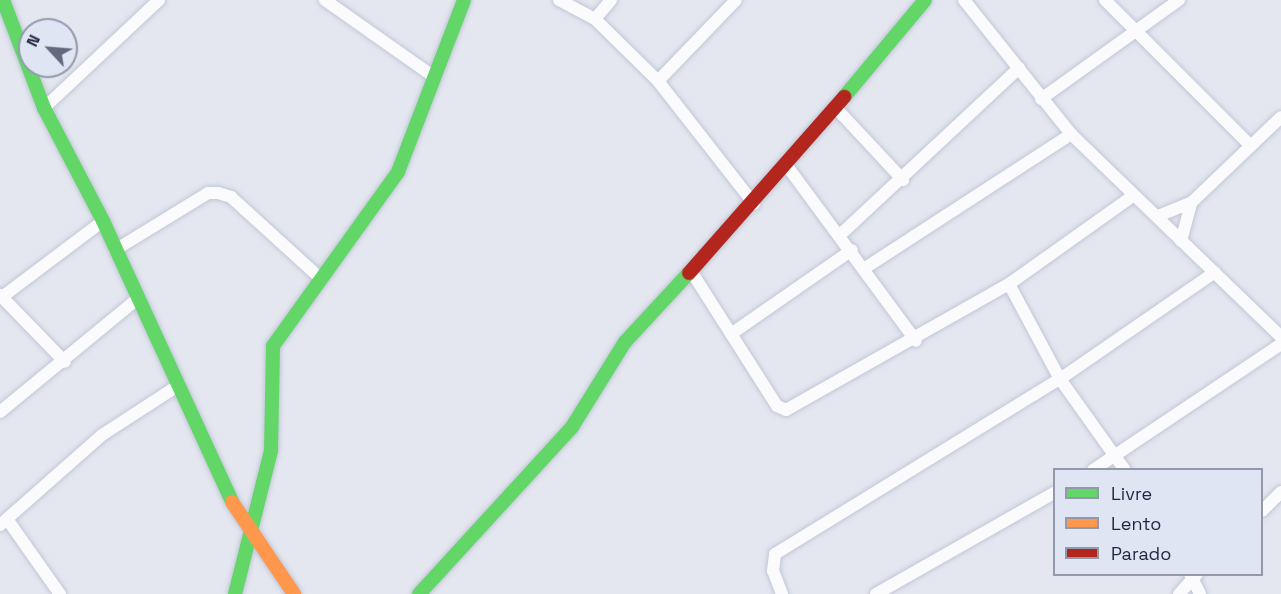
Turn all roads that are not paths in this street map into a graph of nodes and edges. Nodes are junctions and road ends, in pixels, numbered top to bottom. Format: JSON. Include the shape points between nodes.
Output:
{"nodes":[{"id":1,"x":3,"y":0,"type":"edge"},
{"id":2,"x":159,"y":0,"type":"edge"},
{"id":3,"x":325,"y":0,"type":"edge"},
{"id":4,"x":464,"y":0,"type":"edge"},
{"id":5,"x":559,"y":0,"type":"edge"},
{"id":6,"x":612,"y":0,"type":"edge"},
{"id":7,"x":736,"y":0,"type":"edge"},
{"id":8,"x":925,"y":0,"type":"edge"},
{"id":9,"x":964,"y":0,"type":"edge"},
{"id":10,"x":1105,"y":0,"type":"edge"},
{"id":11,"x":1179,"y":0,"type":"edge"},
{"id":12,"x":595,"y":19,"type":"junction"},
{"id":13,"x":1136,"y":32,"type":"junction"},
{"id":14,"x":1018,"y":68,"type":"junction"},
{"id":15,"x":434,"y":77,"type":"junction"},
{"id":16,"x":658,"y":81,"type":"junction"},
{"id":17,"x":1041,"y":99,"type":"junction"},
{"id":18,"x":835,"y":107,"type":"junction"},
{"id":19,"x":44,"y":108,"type":"junction"},
{"id":20,"x":1281,"y":117,"type":"edge"},
{"id":21,"x":1071,"y":134,"type":"junction"},
{"id":22,"x":1251,"y":146,"type":"junction"},
{"id":23,"x":787,"y":166,"type":"junction"},
{"id":24,"x":903,"y":180,"type":"junction"},
{"id":25,"x":1133,"y":196,"type":"junction"},
{"id":26,"x":1191,"y":203,"type":"junction"},
{"id":27,"x":754,"y":204,"type":"junction"},
{"id":28,"x":1158,"y":216,"type":"junction"},
{"id":29,"x":103,"y":221,"type":"junction"},
{"id":30,"x":840,"y":235,"type":"junction"},
{"id":31,"x":1181,"y":241,"type":"junction"},
{"id":32,"x":115,"y":250,"type":"junction"},
{"id":33,"x":852,"y":250,"type":"junction"},
{"id":34,"x":865,"y":268,"type":"junction"},
{"id":35,"x":691,"y":271,"type":"junction"},
{"id":36,"x":1215,"y":272,"type":"junction"},
{"id":37,"x":321,"y":279,"type":"junction"},
{"id":38,"x":1009,"y":284,"type":"junction"},
{"id":39,"x":1,"y":296,"type":"edge"},
{"id":40,"x":136,"y":299,"type":"junction"},
{"id":41,"x":731,"y":334,"type":"junction"},
{"id":42,"x":1281,"y":337,"type":"edge"},
{"id":43,"x":916,"y":341,"type":"junction"},
{"id":44,"x":1281,"y":344,"type":"edge"},
{"id":45,"x":65,"y":362,"type":"junction"},
{"id":46,"x":1060,"y":379,"type":"junction"},
{"id":47,"x":179,"y":385,"type":"junction"},
{"id":48,"x":0,"y":412,"type":"edge"},
{"id":49,"x":1116,"y":455,"type":"junction"},
{"id":50,"x":1096,"y":468,"type":"edge"},
{"id":51,"x":1124,"y":468,"type":"edge"},
{"id":52,"x":1281,"y":492,"type":"edge"},
{"id":53,"x":1053,"y":494,"type":"edge"},
{"id":54,"x":1263,"y":510,"type":"edge"},
{"id":55,"x":3,"y":522,"type":"edge"},
{"id":56,"x":251,"y":536,"type":"junction"},
{"id":57,"x":1193,"y":576,"type":"edge"},
{"id":58,"x":60,"y":594,"type":"edge"},
{"id":59,"x":235,"y":594,"type":"edge"},
{"id":60,"x":294,"y":594,"type":"edge"},
{"id":61,"x":419,"y":594,"type":"edge"},
{"id":62,"x":782,"y":594,"type":"edge"},
{"id":63,"x":878,"y":594,"type":"edge"},
{"id":64,"x":1179,"y":594,"type":"edge"},
{"id":65,"x":1200,"y":594,"type":"edge"}],
"edges":[{"from":1,"to":19,"type":"street"},
{"from":2,"to":19,"type":"street"},
{"from":3,"to":15,"type":"street"},
{"from":4,"to":15,"type":"street"},
{"from":5,"to":12,"type":"street"},
{"from":6,"to":12,"type":"street"},
{"from":7,"to":16,"type":"street"},
{"from":8,"to":18,"type":"street"},
{"from":9,"to":14,"type":"street"},
{"from":10,"to":13,"type":"street"},
{"from":11,"to":13,"type":"street"},
{"from":12,"to":16,"type":"street"},
{"from":13,"to":17,"type":"street"},
{"from":13,"to":22,"type":"street"},
{"from":14,"to":17,"type":"street"},
{"from":14,"to":24,"type":"street"},
{"from":15,"to":37,"type":"street","via":[[392,182]]},
{"from":16,"to":27,"type":"street"},
{"from":17,"to":21,"type":"street"},
{"from":18,"to":23,"type":"street"},
{"from":18,"to":24,"type":"street"},
{"from":19,"to":29,"type":"street"},
{"from":20,"to":22,"type":"street"},
{"from":21,"to":25,"type":"street"},
{"from":21,"to":34,"type":"street"},
{"from":22,"to":26,"type":"street"},
{"from":23,"to":27,"type":"street"},
{"from":23,"to":30,"type":"street"},
{"from":24,"to":30,"type":"street"},
{"from":25,"to":28,"type":"street"},
{"from":25,"to":38,"type":"street"},
{"from":26,"to":28,"type":"street"},
{"from":26,"to":31,"type":"street"},
{"from":27,"to":35,"type":"street"},
{"from":28,"to":31,"type":"street"},
{"from":29,"to":32,"type":"street"},
{"from":29,"to":39,"type":"street"},
{"from":30,"to":33,"type":"street"},
{"from":31,"to":36,"type":"street"},
{"from":32,"to":37,"type":"street","via":[[208,193],[218,193],[231,197]]},
{"from":32,"to":40,"type":"street"},
{"from":33,"to":34,"type":"street"},
{"from":33,"to":41,"type":"street"},
{"from":34,"to":43,"type":"street"},
{"from":35,"to":41,"type":"street"},
{"from":35,"to":61,"type":"street","via":[[625,342],[572,427]]},
{"from":36,"to":42,"type":"street"},
{"from":36,"to":46,"type":"street"},
{"from":37,"to":56,"type":"street","via":[[273,346],[271,451]]},
{"from":38,"to":43,"type":"street"},
{"from":38,"to":46,"type":"street"},
{"from":39,"to":45,"type":"street"},
{"from":40,"to":45,"type":"street"},
{"from":40,"to":47,"type":"street"},
{"from":41,"to":43,"type":"street","via":[[777,406],[786,410]]},
{"from":44,"to":49,"type":"street"},
{"from":45,"to":48,"type":"street"},
{"from":46,"to":49,"type":"street"},
{"from":46,"to":62,"type":"street","via":[[776,554],[773,571]]},
{"from":47,"to":55,"type":"street","via":[[102,435]]},
{"from":47,"to":56,"type":"street"},
{"from":49,"to":50,"type":"street"},
{"from":49,"to":51,"type":"street"},
{"from":52,"to":54,"type":"street"},
{"from":53,"to":63,"type":"street"},
{"from":55,"to":58,"type":"street"},
{"from":56,"to":59,"type":"street"},
{"from":56,"to":60,"type":"street"},
{"from":57,"to":64,"type":"street"},
{"from":57,"to":65,"type":"street"}]}
